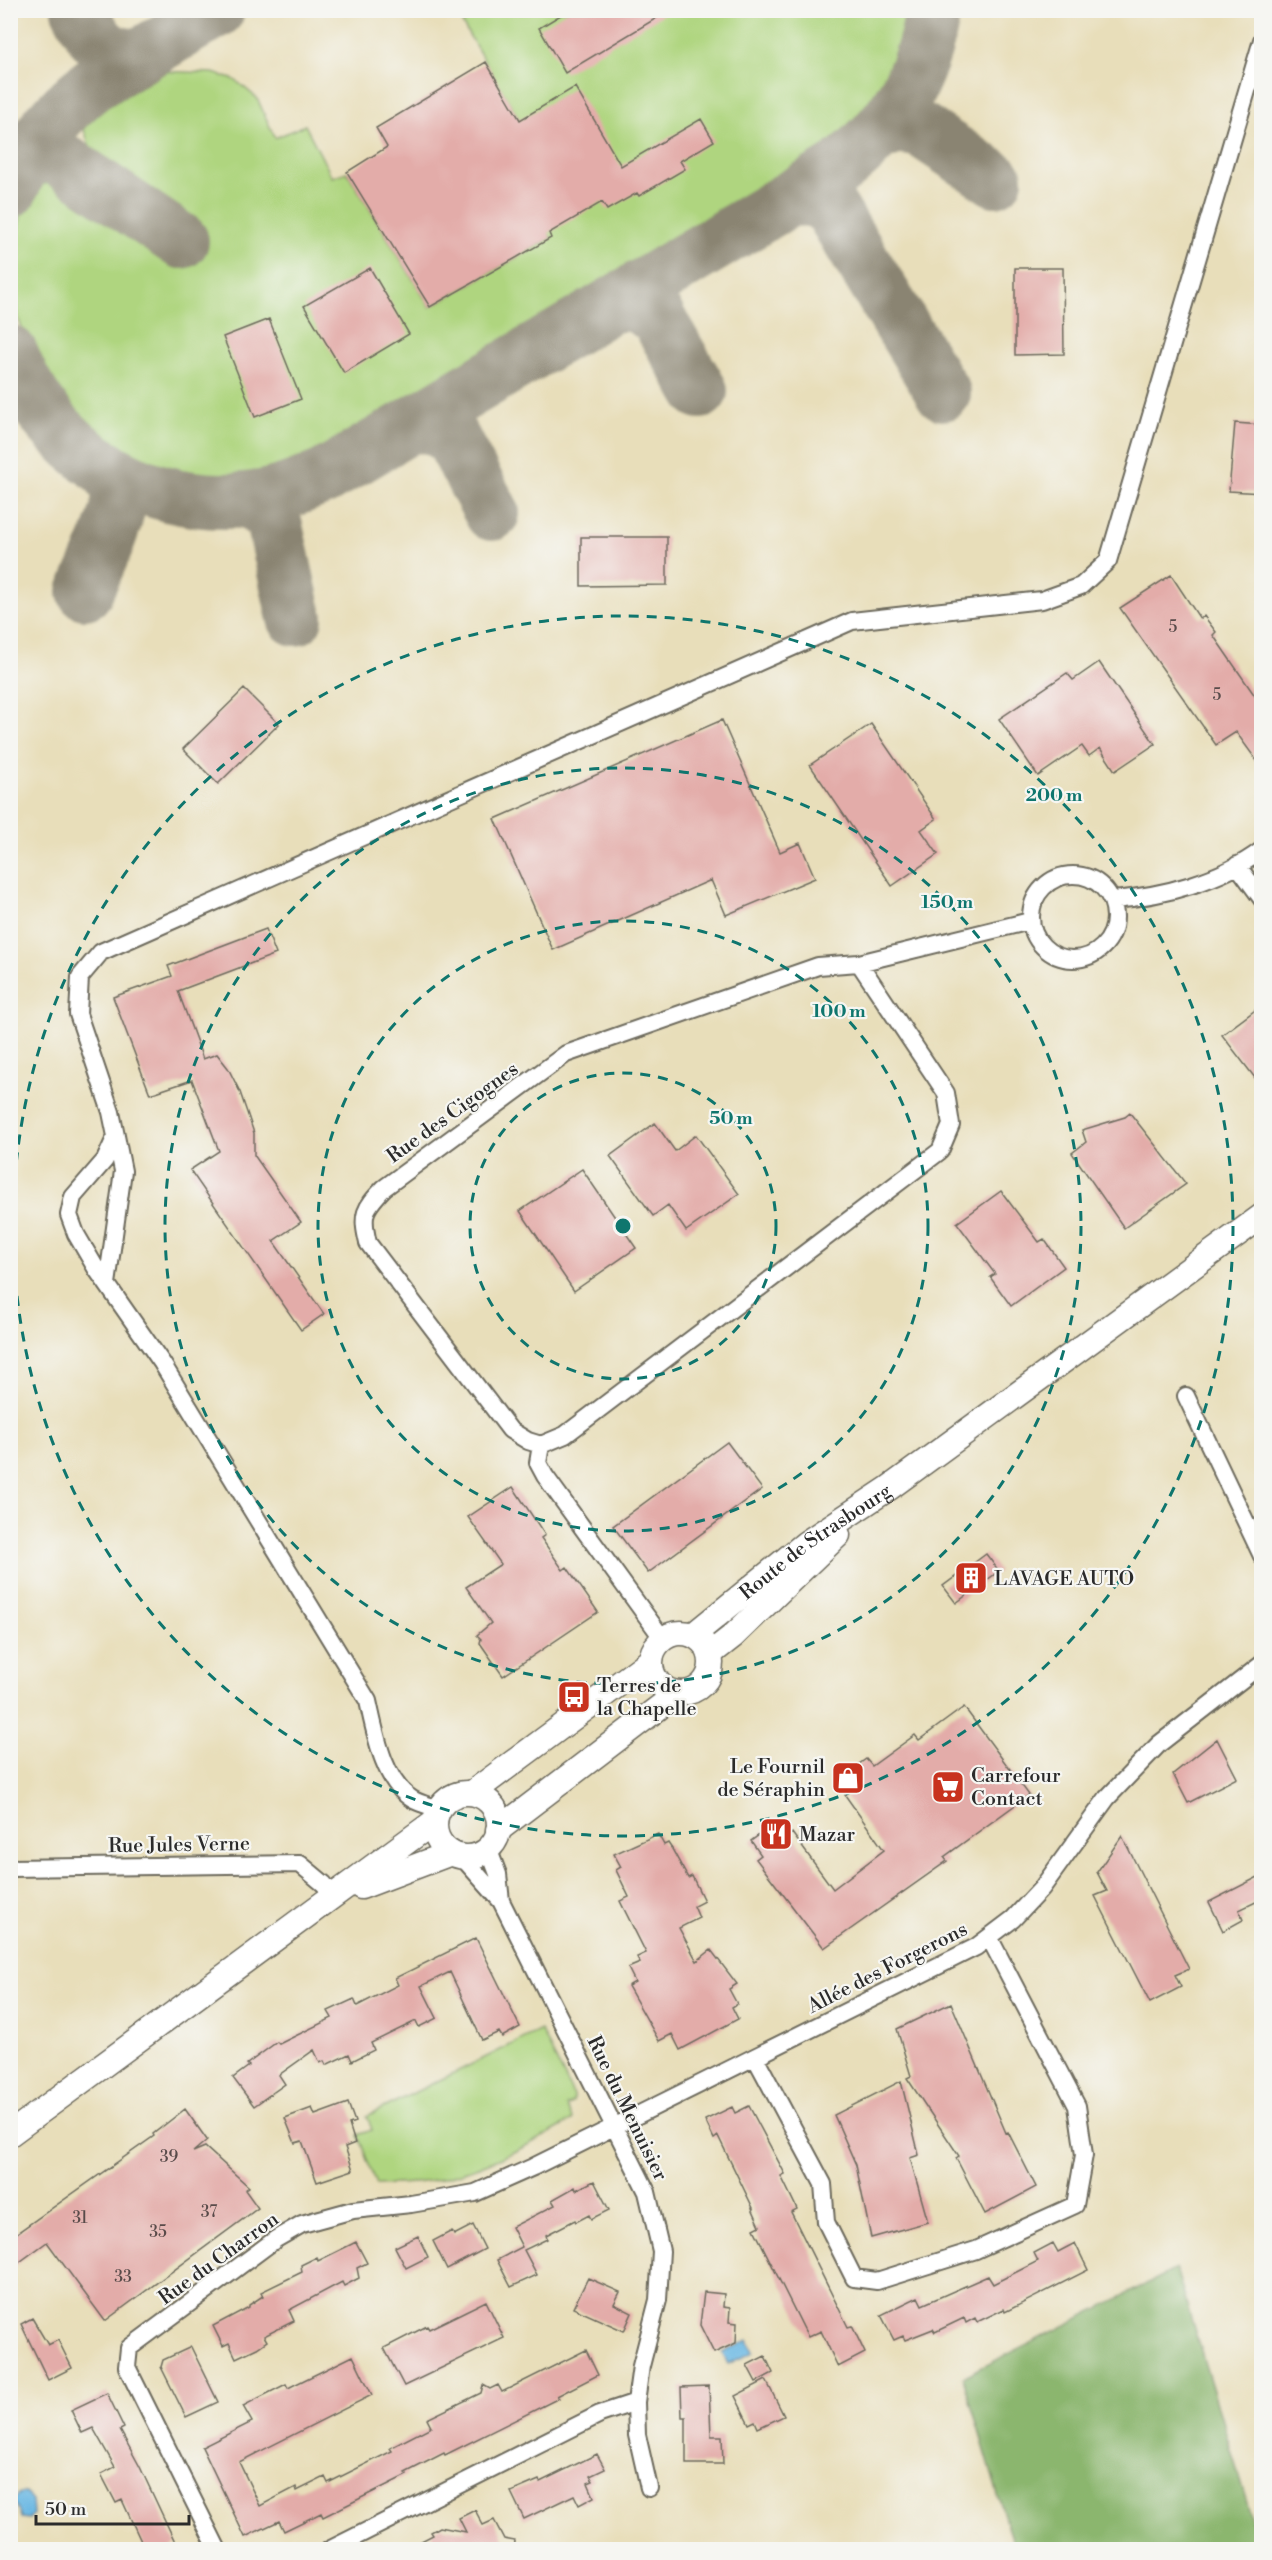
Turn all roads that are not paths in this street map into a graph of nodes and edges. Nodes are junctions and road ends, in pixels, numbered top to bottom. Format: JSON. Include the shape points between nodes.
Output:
{"nodes":[{"id":1,"x":1262,"y":40,"type":"edge"},
{"id":2,"x":1262,"y":850,"type":"edge"},
{"id":3,"x":1237,"y":865,"type":"junction"},
{"id":4,"x":1262,"y":899,"type":"edge"},
{"id":5,"x":1113,"y":900,"type":"junction"},
{"id":6,"x":1030,"y":921,"type":"junction"},
{"id":7,"x":859,"y":963,"type":"junction"},
{"id":8,"x":116,"y":1136,"type":"junction"},
{"id":9,"x":1262,"y":1216,"type":"edge"},
{"id":10,"x":107,"y":1284,"type":"junction"},
{"id":11,"x":1186,"y":1396,"type":"dead end"},
{"id":12,"x":541,"y":1445,"type":"junction"},
{"id":13,"x":889,"y":1488,"type":"junction"},
{"id":14,"x":1262,"y":1556,"type":"edge"},
{"id":15,"x":693,"y":1635,"type":"junction"},
{"id":16,"x":663,"y":1639,"type":"junction"},
{"id":17,"x":710,"y":1654,"type":"junction"},
{"id":18,"x":651,"y":1660,"type":"junction"},
{"id":19,"x":1262,"y":1664,"type":"edge"},
{"id":20,"x":678,"y":1693,"type":"junction"},
{"id":21,"x":472,"y":1794,"type":"junction"},
{"id":22,"x":437,"y":1815,"type":"junction"},
{"id":23,"x":493,"y":1839,"type":"junction"},
{"id":24,"x":456,"y":1855,"type":"junction"},
{"id":25,"x":10,"y":1868,"type":"edge"},
{"id":26,"x":334,"y":1897,"type":"junction"},
{"id":27,"x":501,"y":1901,"type":"junction"},
{"id":28,"x":989,"y":1937,"type":"junction"},
{"id":29,"x":755,"y":2057,"type":"junction"},
{"id":30,"x":615,"y":2125,"type":"junction"},
{"id":31,"x":10,"y":2134,"type":"edge"},
{"id":32,"x":636,"y":2402,"type":"junction"},
{"id":33,"x":649,"y":2488,"type":"dead end"},
{"id":34,"x":218,"y":2550,"type":"edge"},
{"id":35,"x":329,"y":2550,"type":"edge"}],
"edges":[{"from":1,"to":8,"type":"street","via":[[1108,561],[1082,586],[1042,600],[852,621],[101,952],[80,976],[78,1014]]},
{"from":2,"to":3,"type":"street"},
{"from":3,"to":4,"type":"street"},
{"from":3,"to":5,"type":"street","via":[[1192,883],[1137,898]]},
{"from":5,"to":6,"type":"street","via":[[1087,876],[1060,876],[1037,893]]},
{"from":5,"to":6,"type":"street","via":[[1114,930],[1096,953],[1082,959],[1068,960],[1042,947]]},
{"from":6,"to":7,"type":"street","name":"Rue des Cigognes"},
{"from":7,"to":12,"type":"street","via":[[946,1093],[951,1125],[940,1151],[614,1400],[565,1435]]},
{"from":7,"to":12,"type":"street","name":"Rue des Cigognes","via":[[818,966],[566,1054],[384,1188],[367,1207],[363,1222],[368,1243],[510,1430]]},
{"from":8,"to":10,"type":"street","via":[[123,1171]]},
{"from":8,"to":10,"type":"street","via":[[105,1160],[73,1197],[69,1215],[76,1234]]},
{"from":9,"to":13,"type":"main road"},
{"from":10,"to":22,"type":"street","via":[[162,1363],[368,1701],[379,1749],[397,1784]]},
{"from":11,"to":14,"type":"street"},
{"from":12,"to":16,"type":"street","via":[[538,1463],[545,1476]]},
{"from":13,"to":15,"type":"main road","name":"Route de Strasbourg","via":[[806,1543]]},
{"from":13,"to":17,"type":"main road","name":"Route de Strasbourg"},
{"from":15,"to":16,"type":"main road","via":[[677,1633]]},
{"from":15,"to":17,"type":"main road"},
{"from":16,"to":18,"type":"main road"},
{"from":17,"to":20,"type":"main road","via":[[710,1674],[705,1682],[688,1693]]},
{"from":18,"to":20,"type":"main road","via":[[661,1686]]},
{"from":18,"to":21,"type":"main road"},
{"from":19,"to":28,"type":"street","name":"Allée des Forgerons","via":[[1158,1744],[1107,1798],[1042,1888]]},
{"from":20,"to":23,"type":"main road"},
{"from":21,"to":22,"type":"main road","via":[[453,1796]]},
{"from":21,"to":23,"type":"main road","via":[[489,1803],[498,1820]]},
{"from":22,"to":24,"type":"main road","via":[[438,1839]]},
{"from":22,"to":26,"type":"main road"},
{"from":23,"to":24,"type":"main road","via":[[472,1857]]},
{"from":23,"to":27,"type":"street","name":"Rue du Menuisier"},
{"from":24,"to":26,"type":"main road"},
{"from":24,"to":27,"type":"street","name":"Rue du Menuisier"},
{"from":25,"to":26,"type":"street","name":"Rue Jules Verne","via":[[300,1864]]},
{"from":26,"to":31,"type":"main road"},
{"from":27,"to":30,"type":"street","name":"Rue du Menuisier"},
{"from":28,"to":29,"type":"street","name":"Allée des Forgerons","via":[[920,1977]]},
{"from":28,"to":29,"type":"street","via":[[1077,2106],[1084,2155],[1075,2205],[976,2250],[877,2281],[854,2278],[826,2222],[823,2184]]},
{"from":29,"to":30,"type":"street","name":"Allée des Forgerons"},
{"from":30,"to":32,"type":"street","name":"Rue du Menuisier","via":[[647,2192],[661,2251],[658,2300]]},
{"from":30,"to":34,"type":"street","name":"Rue du Charron","via":[[474,2193],[353,2210],[302,2224],[129,2348],[127,2367]]},
{"from":32,"to":33,"type":"street","name":"Rue du Menuisier","via":[[637,2435]]},
{"from":32,"to":35,"type":"street","via":[[600,2414]]}]}
